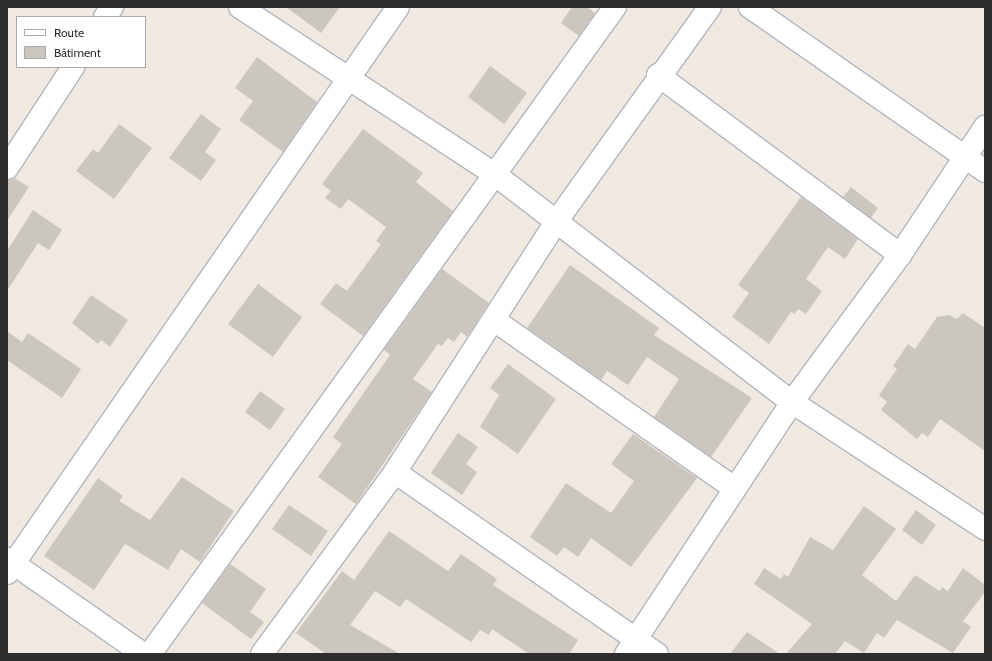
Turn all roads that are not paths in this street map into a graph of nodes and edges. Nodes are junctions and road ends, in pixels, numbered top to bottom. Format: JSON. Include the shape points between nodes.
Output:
{"nodes":[{"id":1,"x":112,"y":7,"type":"edge"},
{"id":2,"x":240,"y":7,"type":"edge"},
{"id":3,"x":398,"y":7,"type":"edge"},
{"id":4,"x":615,"y":7,"type":"edge"},
{"id":5,"x":710,"y":7,"type":"edge"},
{"id":6,"x":750,"y":7,"type":"edge"},
{"id":7,"x":106,"y":16,"type":"edge"},
{"id":8,"x":72,"y":68,"type":"edge"},
{"id":9,"x":658,"y":75,"type":"junction"},
{"id":10,"x":347,"y":79,"type":"junction"},
{"id":11,"x":985,"y":127,"type":"edge"},
{"id":12,"x":965,"y":157,"type":"junction"},
{"id":13,"x":7,"y":168,"type":"edge"},
{"id":14,"x":985,"y":171,"type":"edge"},
{"id":15,"x":496,"y":176,"type":"junction"},
{"id":16,"x":556,"y":222,"type":"junction"},
{"id":17,"x":900,"y":255,"type":"junction"},
{"id":18,"x":494,"y":320,"type":"junction"},
{"id":19,"x":792,"y":402,"type":"junction"},
{"id":20,"x":395,"y":472,"type":"junction"},
{"id":21,"x":736,"y":489,"type":"junction"},
{"id":22,"x":985,"y":528,"type":"edge"},
{"id":23,"x":9,"y":565,"type":"edge"},
{"id":24,"x":631,"y":646,"type":"edge"},
{"id":25,"x":143,"y":654,"type":"edge"},
{"id":26,"x":150,"y":654,"type":"edge"},
{"id":27,"x":262,"y":654,"type":"edge"},
{"id":28,"x":657,"y":654,"type":"edge"}],
"edges":[{"from":1,"to":7,"type":"street"},
{"from":2,"to":10,"type":"street"},
{"from":3,"to":10,"type":"street"},
{"from":4,"to":15,"type":"street"},
{"from":5,"to":9,"type":"street"},
{"from":6,"to":12,"type":"street"},
{"from":8,"to":13,"type":"street"},
{"from":9,"to":16,"type":"street"},
{"from":9,"to":17,"type":"street"},
{"from":10,"to":15,"type":"street"},
{"from":10,"to":23,"type":"street"},
{"from":11,"to":12,"type":"street"},
{"from":12,"to":14,"type":"street"},
{"from":12,"to":17,"type":"street"},
{"from":15,"to":16,"type":"street"},
{"from":15,"to":26,"type":"street"},
{"from":16,"to":18,"type":"street"},
{"from":16,"to":19,"type":"street"},
{"from":17,"to":19,"type":"street"},
{"from":18,"to":20,"type":"street"},
{"from":18,"to":21,"type":"street"},
{"from":19,"to":21,"type":"street"},
{"from":19,"to":22,"type":"street"},
{"from":20,"to":24,"type":"street"},
{"from":20,"to":27,"type":"street"},
{"from":21,"to":24,"type":"street"},
{"from":23,"to":25,"type":"street"},
{"from":24,"to":28,"type":"street"}]}
